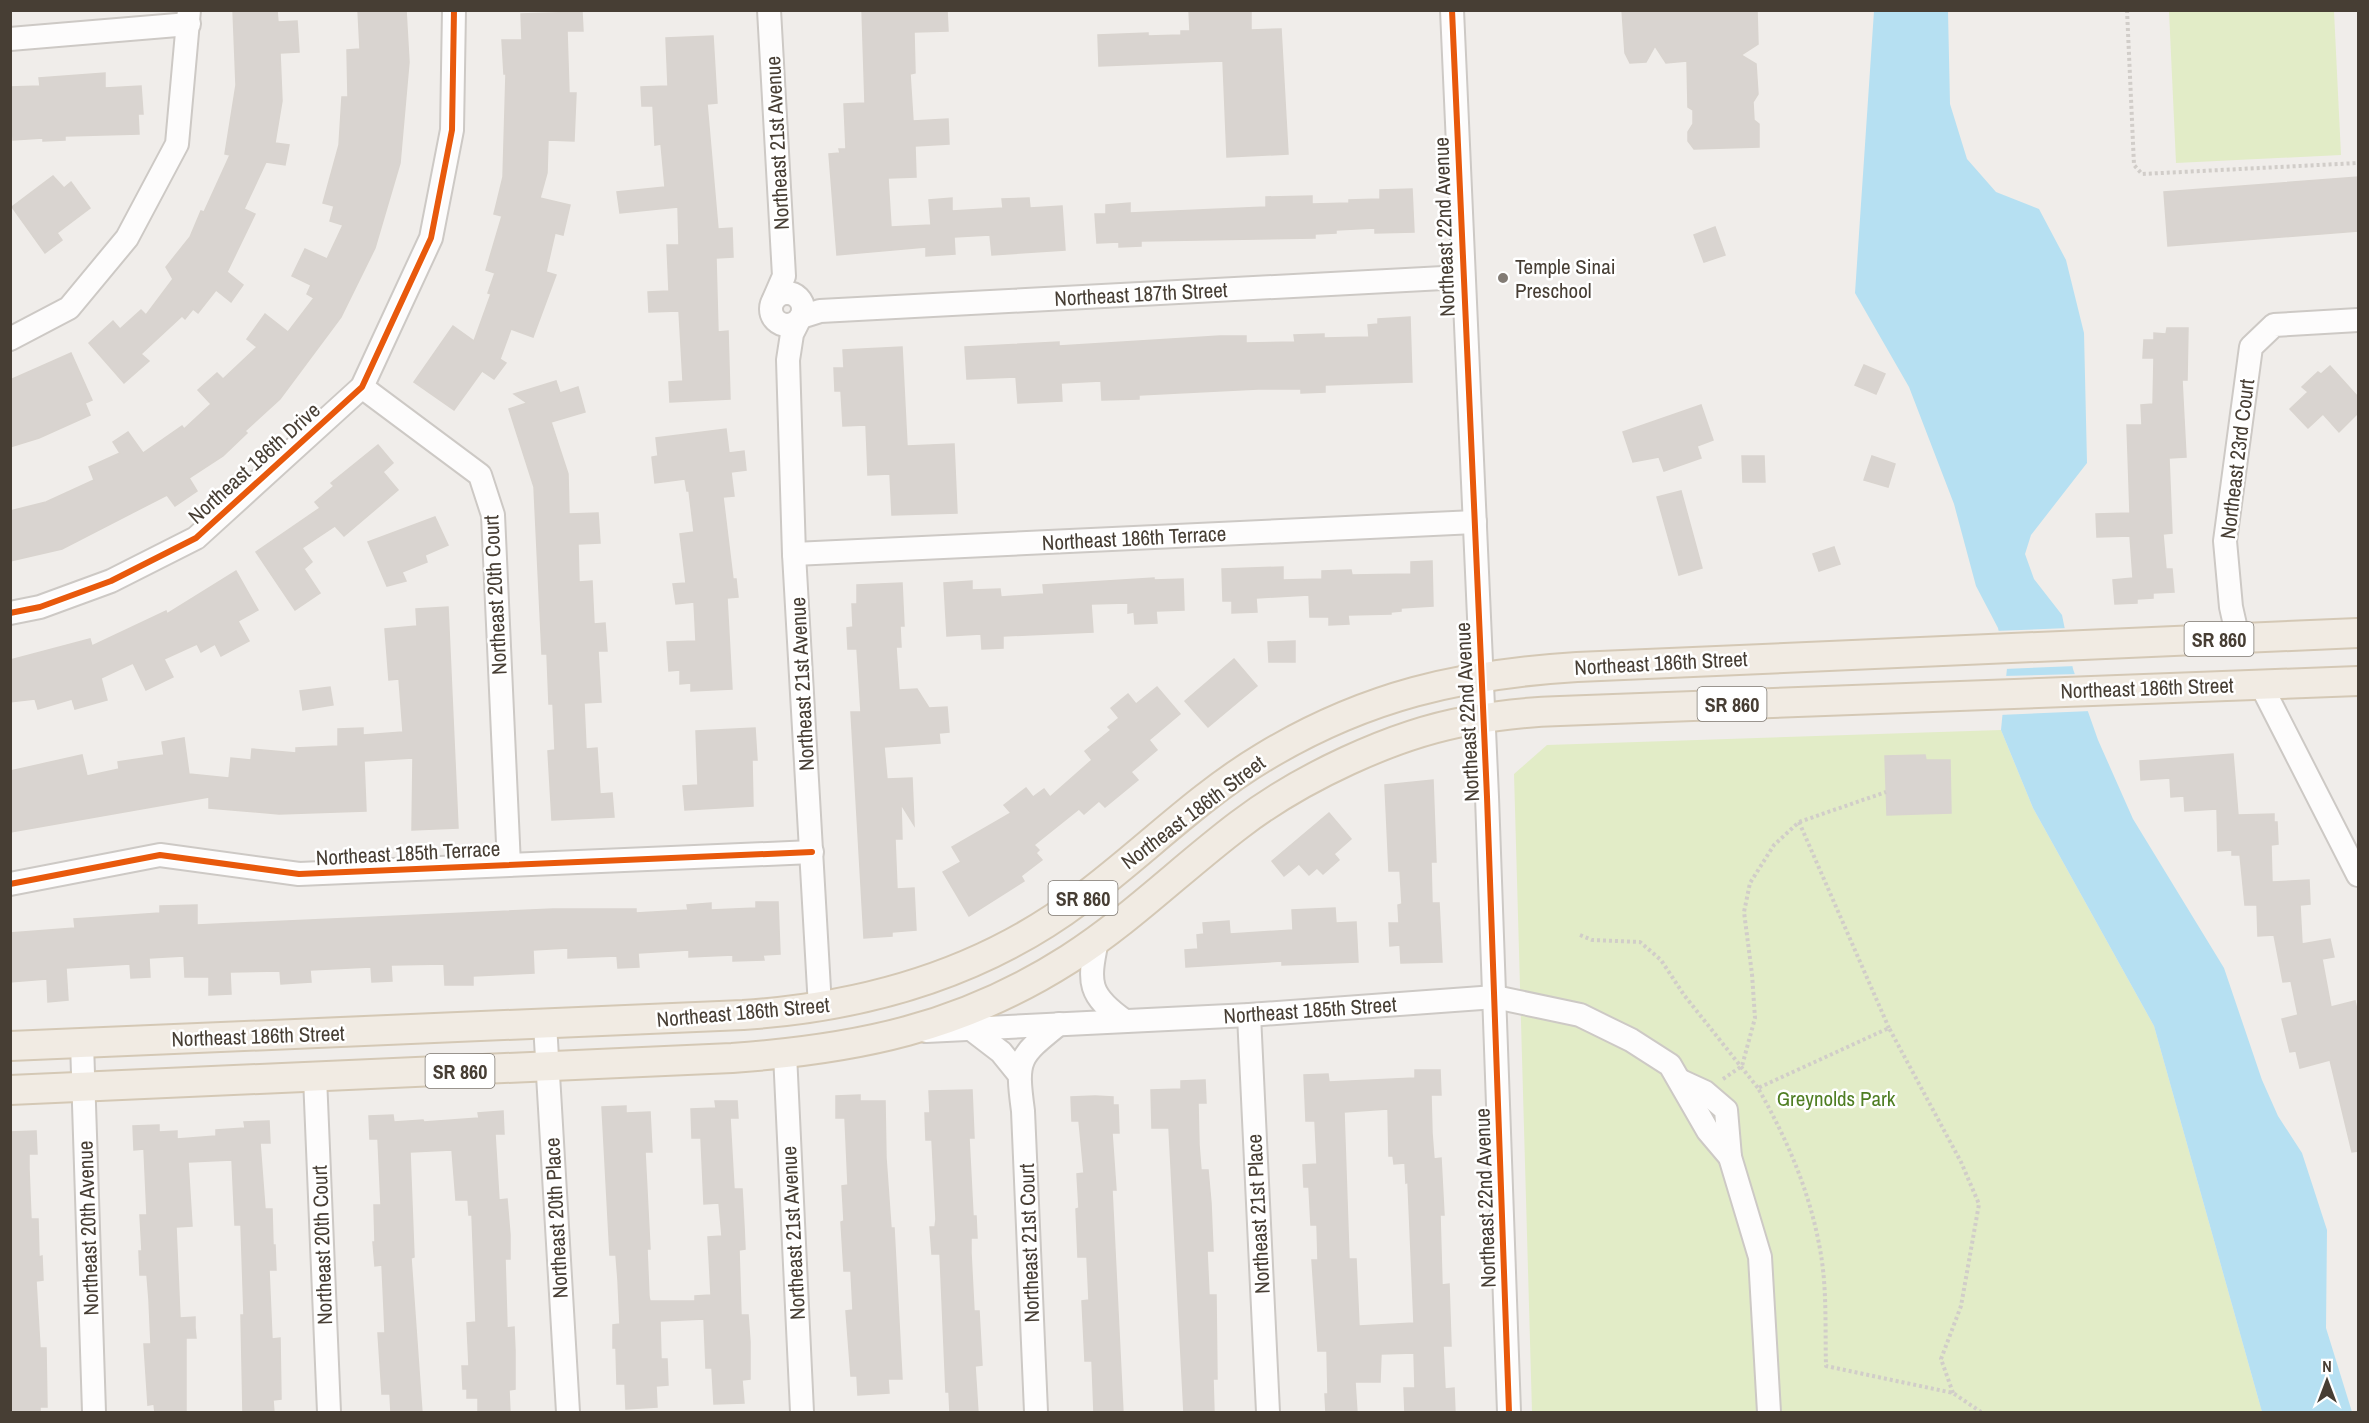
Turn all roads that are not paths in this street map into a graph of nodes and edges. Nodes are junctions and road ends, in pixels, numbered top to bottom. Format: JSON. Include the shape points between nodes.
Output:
{"nodes":[{"id":1,"x":454,"y":10,"type":"edge"},
{"id":2,"x":770,"y":10,"type":"edge"},
{"id":3,"x":1452,"y":10,"type":"edge"},
{"id":4,"x":189,"y":17,"type":"edge"},
{"id":5,"x":10,"y":39,"type":"edge"},
{"id":6,"x":784,"y":276,"type":"junction"},
{"id":7,"x":1462,"y":277,"type":"junction"},
{"id":8,"x":804,"y":309,"type":"junction"},
{"id":9,"x":775,"y":310,"type":"junction"},
{"id":10,"x":2358,"y":320,"type":"edge"},
{"id":11,"x":10,"y":339,"type":"edge"},
{"id":12,"x":788,"y":360,"type":"junction"},
{"id":13,"x":362,"y":387,"type":"junction"},
{"id":14,"x":1474,"y":522,"type":"junction"},
{"id":15,"x":794,"y":554,"type":"junction"},
{"id":16,"x":10,"y":613,"type":"edge"},
{"id":17,"x":2358,"y":633,"type":"edge"},
{"id":18,"x":2238,"y":638,"type":"junction"},
{"id":19,"x":1899,"y":653,"type":"junction"},
{"id":20,"x":1482,"y":675,"type":"junction"},
{"id":21,"x":2358,"y":681,"type":"edge"},
{"id":22,"x":2261,"y":685,"type":"junction"},
{"id":23,"x":1901,"y":697,"type":"junction"},
{"id":24,"x":1484,"y":718,"type":"junction"},
{"id":25,"x":812,"y":852,"type":"junction"},
{"id":26,"x":508,"y":864,"type":"junction"},
{"id":27,"x":2358,"y":874,"type":"edge"},
{"id":28,"x":10,"y":884,"type":"edge"},
{"id":29,"x":1097,"y":941,"type":"junction"},
{"id":30,"x":1495,"y":997,"type":"junction"},
{"id":31,"x":820,"y":1007,"type":"junction"},
{"id":32,"x":1249,"y":1014,"type":"junction"},
{"id":33,"x":1125,"y":1021,"type":"junction"},
{"id":34,"x":545,"y":1024,"type":"junction"},
{"id":35,"x":1059,"y":1024,"type":"junction"},
{"id":36,"x":971,"y":1029,"type":"junction"},
{"id":37,"x":907,"y":1032,"type":"junction"},
{"id":38,"x":82,"y":1043,"type":"junction"},
{"id":39,"x":10,"y":1046,"type":"edge"},
{"id":40,"x":785,"y":1054,"type":"junction"},
{"id":41,"x":732,"y":1058,"type":"junction"},
{"id":42,"x":548,"y":1067,"type":"junction"},
{"id":43,"x":1018,"y":1073,"type":"junction"},
{"id":44,"x":315,"y":1077,"type":"junction"},
{"id":45,"x":83,"y":1088,"type":"junction"},
{"id":46,"x":10,"y":1090,"type":"edge"},
{"id":47,"x":94,"y":1413,"type":"edge"},
{"id":48,"x":329,"y":1413,"type":"edge"},
{"id":49,"x":568,"y":1413,"type":"edge"},
{"id":50,"x":802,"y":1413,"type":"edge"},
{"id":51,"x":1036,"y":1413,"type":"edge"},
{"id":52,"x":1268,"y":1413,"type":"edge"},
{"id":53,"x":1509,"y":1413,"type":"edge"},
{"id":54,"x":1769,"y":1413,"type":"edge"}],
"edges":[{"from":1,"to":13,"type":"street","name":"Northeast 186th Drive","via":[[452,130],[431,238]]},
{"from":2,"to":6,"type":"street","name":"Northeast 21st Avenue"},
{"from":3,"to":7,"type":"street","name":"Northeast 22nd Avenue"},
{"from":4,"to":5,"type":"street"},
{"from":4,"to":11,"type":"street","via":[[177,144],[127,238],[69,308]]},
{"from":6,"to":8,"type":"street","name":"Northeast 21st Avenue"},
{"from":6,"to":9,"type":"street","name":"Northeast 21st Avenue"},
{"from":7,"to":8,"type":"street","name":"Northeast 187th Street"},
{"from":7,"to":14,"type":"street","name":"Northeast 22nd Avenue"},
{"from":8,"to":9,"type":"street","name":"Northeast 187th Street","via":[[784,325]]},
{"from":8,"to":12,"type":"street","name":"Northeast 21st Avenue","via":[[792,334]]},
{"from":9,"to":12,"type":"street","name":"Northeast 21st Avenue"},
{"from":10,"to":18,"type":"street","name":"Northeast 23rd Court","via":[[2274,325],[2251,347],[2225,541]]},
{"from":12,"to":15,"type":"street","name":"Northeast 21st Avenue"},
{"from":13,"to":16,"type":"street","name":"Northeast 186th Drive","via":[[196,538],[111,581],[40,607]]},
{"from":13,"to":26,"type":"street","name":"Northeast 20th Court","via":[[480,475],[493,515]]},
{"from":14,"to":15,"type":"street","name":"Northeast 186th Terrace"},
{"from":14,"to":20,"type":"street","name":"Northeast 22nd Avenue"},
{"from":15,"to":25,"type":"street","name":"Northeast 21st Avenue"},
{"from":17,"to":18,"type":"main road","name":"Northeast 186th Street","number":"SR 860"},
{"from":18,"to":19,"type":"main road","name":"Northeast 186th Street","number":"SR 860"},
{"from":19,"to":20,"type":"main road","name":"Northeast 186th Street","number":"SR 860"},
{"from":19,"to":23,"type":"main road"},
{"from":20,"to":24,"type":"street","name":"Northeast 22nd Avenue"},
{"from":20,"to":31,"type":"main road","name":"Northeast 186th Street","number":"SR 860","via":[[1371,705],[1273,752],[1202,799],[1080,900],[1006,946],[904,988]]},
{"from":21,"to":22,"type":"main road","name":"Northeast 186th Street","number":"SR 860"},
{"from":22,"to":23,"type":"main road","name":"Northeast 186th Street","number":"SR 860"},
{"from":22,"to":27,"type":"street"},
{"from":23,"to":24,"type":"main road","name":"Northeast 186th Street","number":"SR 860","via":[[1560,711]]},
{"from":24,"to":29,"type":"main road","name":"Northeast 186th Street","number":"SR 860","via":[[1452,724],[1382,748],[1299,787],[1240,824]]},
{"from":24,"to":30,"type":"street","name":"Northeast 22nd Avenue"},
{"from":25,"to":26,"type":"street","name":"Northeast 185th Terrace"},
{"from":25,"to":31,"type":"street","name":"Northeast 21st Avenue"},
{"from":26,"to":28,"type":"street","name":"Northeast 185th Terrace","via":[[299,874],[160,855]]},
{"from":29,"to":33,"type":"street","via":[[1091,968],[1094,994]]},
{"from":29,"to":37,"type":"main road","name":"Northeast 186th Street","number":"SR 860","via":[[979,1007]]},
{"from":30,"to":32,"type":"street","name":"Northeast 185th Street"},
{"from":30,"to":53,"type":"street","name":"Northeast 22nd Avenue"},
{"from":30,"to":54,"type":"street","via":[[1580,1015],[1671,1065],[1681,1081],[1705,1092],[1726,1110],[1730,1157],[1760,1257]]},
{"from":31,"to":34,"type":"main road","name":"Northeast 186th Street","number":"SR 860"},
{"from":31,"to":41,"type":"main road","via":[[789,1033]]},
{"from":32,"to":33,"type":"street","name":"Northeast 185th Street"},
{"from":32,"to":52,"type":"street","name":"Northeast 21st Place"},
{"from":33,"to":35,"type":"street","name":"Northeast 185th Street"},
{"from":34,"to":38,"type":"main road","name":"Northeast 186th Street","number":"SR 860"},
{"from":34,"to":42,"type":"street","name":"Northeast 20th Place"},
{"from":35,"to":36,"type":"street","name":"Northeast 185th Street"},
{"from":35,"to":43,"type":"street","via":[[1029,1050]]},
{"from":36,"to":37,"type":"street","name":"Northeast 185th Street"},
{"from":36,"to":43,"type":"street","via":[[1001,1052]]},
{"from":37,"to":40,"type":"main road","name":"Northeast 186th Street","number":"SR 860"},
{"from":38,"to":39,"type":"main road","name":"Northeast 186th Street","number":"SR 860"},
{"from":38,"to":45,"type":"street","name":"Northeast 20th Avenue"},
{"from":40,"to":41,"type":"main road","name":"Northeast 186th Street","number":"SR 860"},
{"from":40,"to":50,"type":"street","name":"Northeast 21st Avenue"},
{"from":41,"to":42,"type":"main road","name":"Northeast 186th Street","number":"SR 860"},
{"from":42,"to":44,"type":"main road","name":"Northeast 186th Street","number":"SR 860"},
{"from":42,"to":49,"type":"street","name":"Northeast 20th Place"},
{"from":43,"to":51,"type":"street","name":"Northeast 21st Court"},
{"from":44,"to":45,"type":"main road","name":"Northeast 186th Street","number":"SR 860"},
{"from":44,"to":48,"type":"street","name":"Northeast 20th Court"},
{"from":45,"to":46,"type":"main road","name":"Northeast 186th Street","number":"SR 860"},
{"from":45,"to":47,"type":"street","name":"Northeast 20th Avenue"}]}
